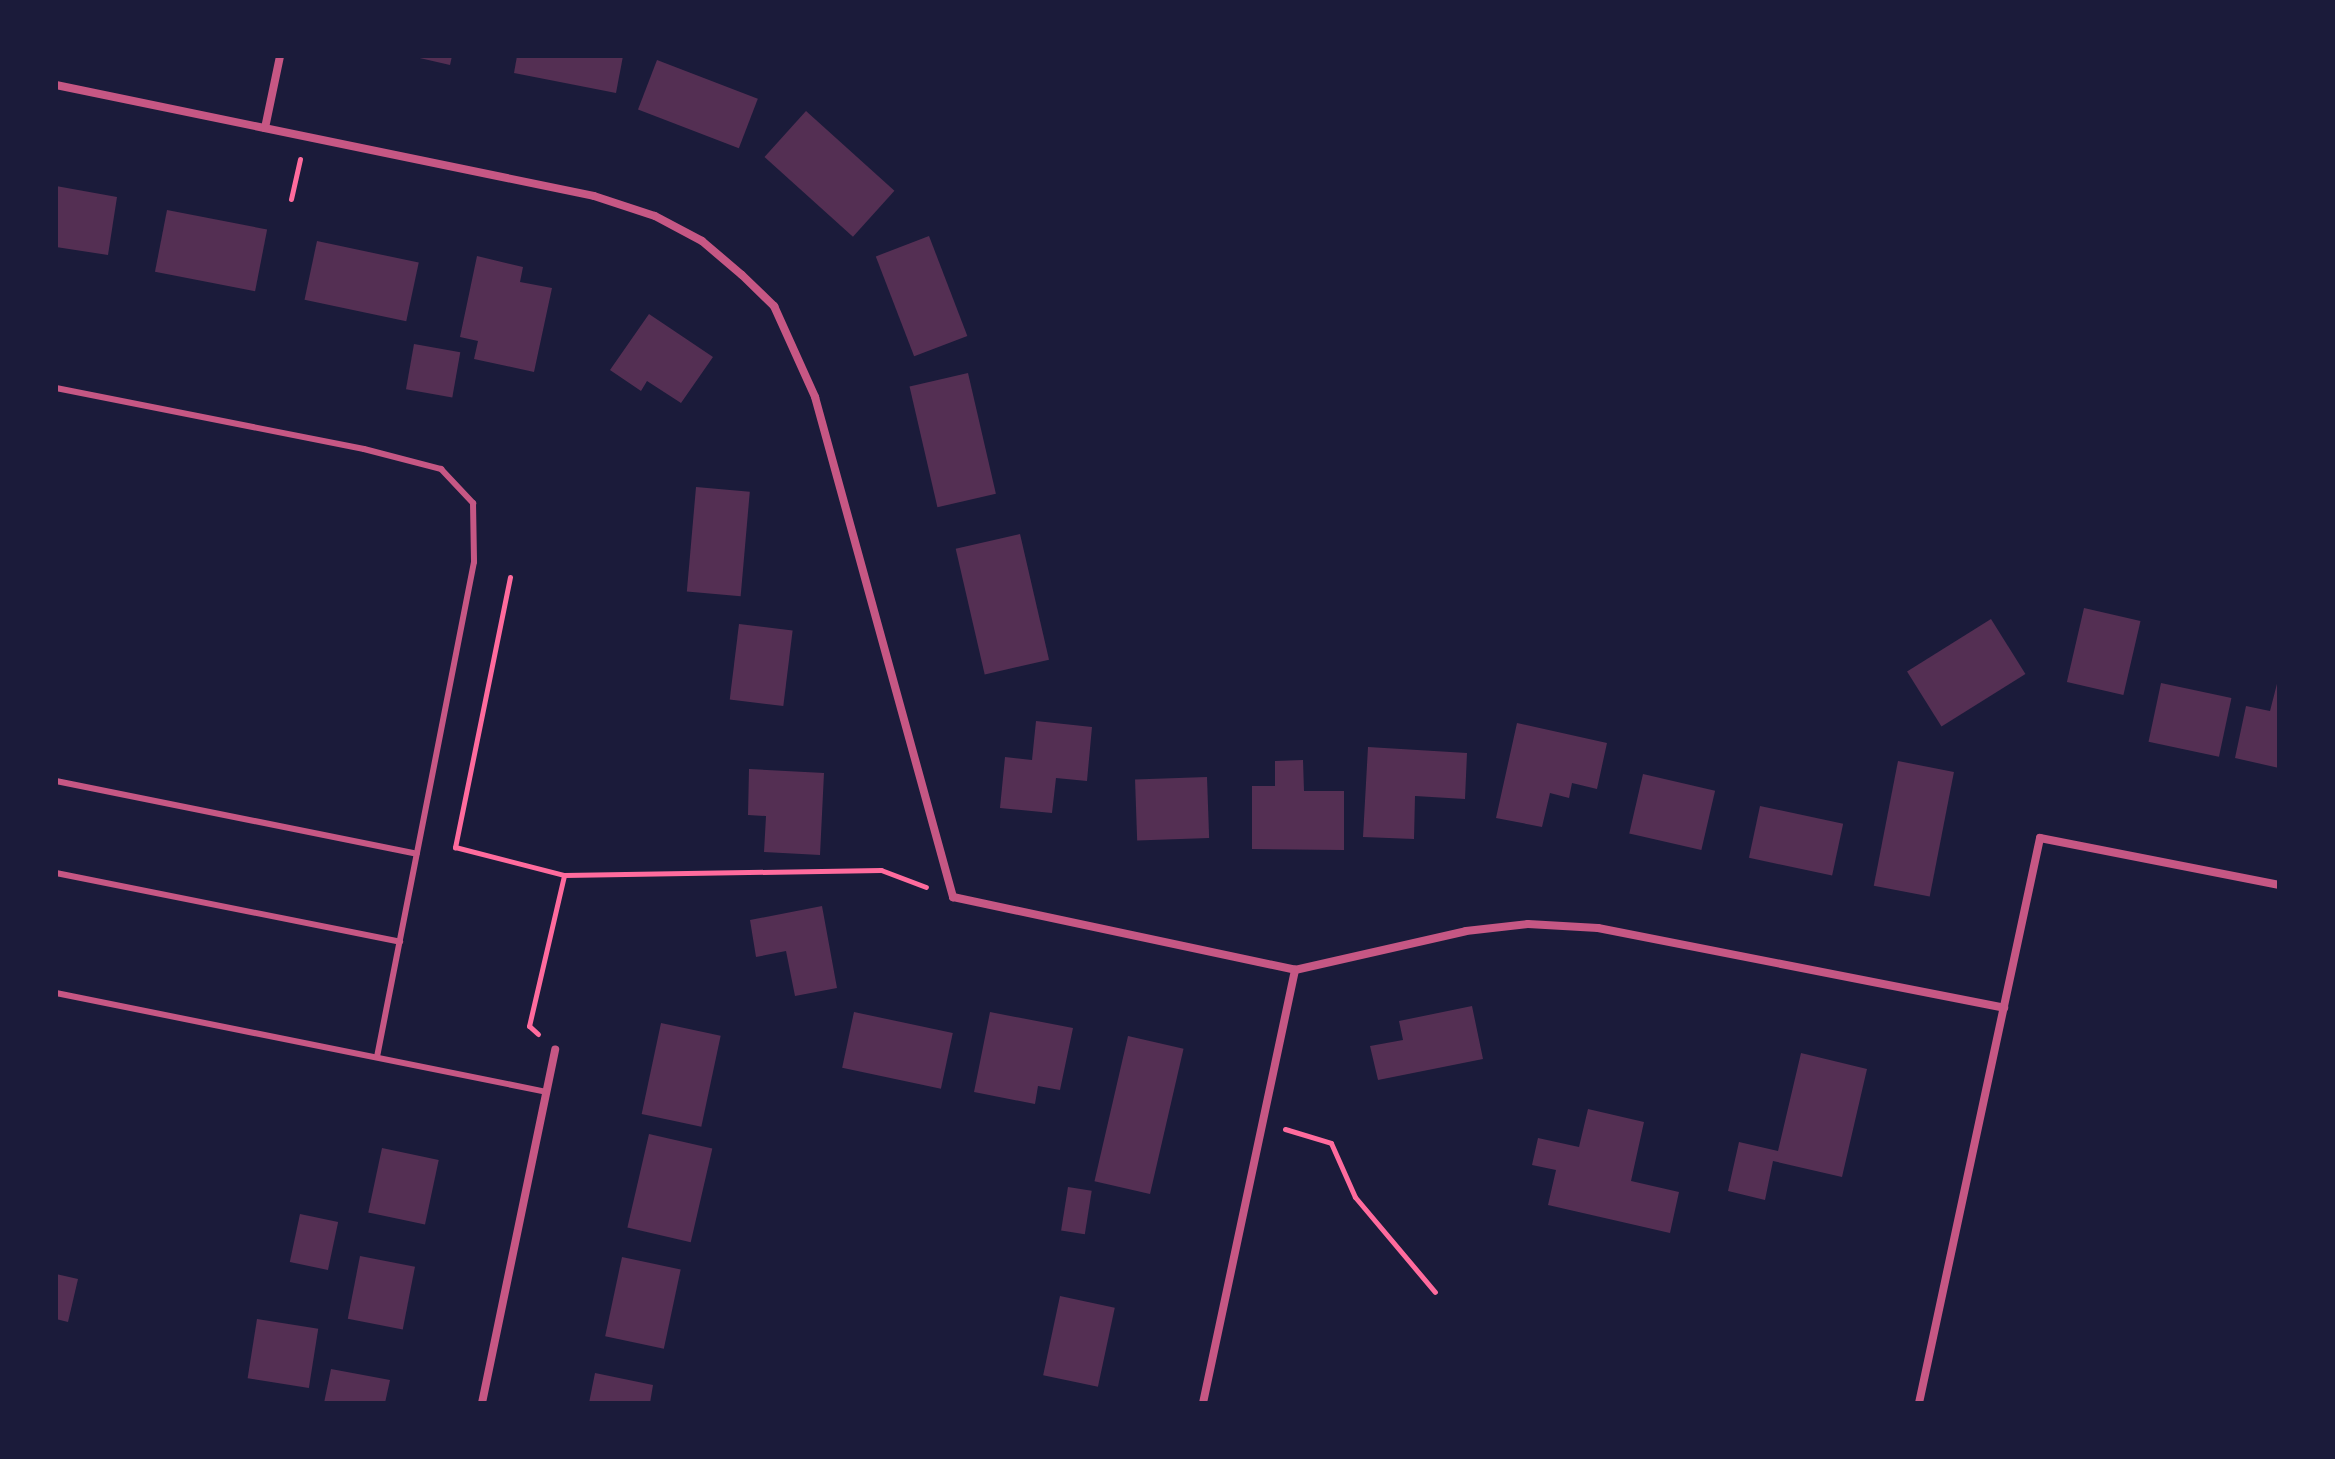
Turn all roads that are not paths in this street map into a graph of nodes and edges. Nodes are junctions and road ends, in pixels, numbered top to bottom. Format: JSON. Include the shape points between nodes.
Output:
{"nodes":[{"id":1,"x":280,"y":56,"type":"edge"},
{"id":2,"x":56,"y":85,"type":"edge"},
{"id":3,"x":265,"y":128,"type":"junction"},
{"id":4,"x":56,"y":388,"type":"edge"},
{"id":5,"x":56,"y":781,"type":"edge"},
{"id":6,"x":417,"y":854,"type":"junction"},
{"id":7,"x":56,"y":873,"type":"edge"},
{"id":8,"x":2279,"y":885,"type":"edge"},
{"id":9,"x":400,"y":942,"type":"junction"},
{"id":10,"x":1295,"y":970,"type":"junction"},
{"id":11,"x":56,"y":993,"type":"edge"},
{"id":12,"x":2004,"y":1008,"type":"junction"},
{"id":13,"x":555,"y":1049,"type":"road end"},
{"id":14,"x":377,"y":1057,"type":"junction"},
{"id":15,"x":546,"y":1092,"type":"junction"},
{"id":16,"x":482,"y":1403,"type":"edge"},
{"id":17,"x":1203,"y":1403,"type":"edge"},
{"id":18,"x":1919,"y":1403,"type":"edge"}],
"edges":[{"from":1,"to":3,"type":"street"},
{"from":2,"to":3,"type":"street"},
{"from":3,"to":10,"type":"street","via":[[594,196],[655,216],[702,241],[774,306],[815,397],[953,897]]},
{"from":4,"to":6,"type":"lane","via":[[441,469],[473,503],[474,562]]},
{"from":5,"to":6,"type":"lane"},
{"from":6,"to":9,"type":"lane"},
{"from":7,"to":9,"type":"lane"},
{"from":8,"to":12,"type":"street","via":[[2040,838]]},
{"from":9,"to":14,"type":"lane"},
{"from":10,"to":12,"type":"street","via":[[1466,931],[1528,924],[1598,928]]},
{"from":10,"to":17,"type":"street"},
{"from":11,"to":14,"type":"lane"},
{"from":12,"to":18,"type":"street"},
{"from":13,"to":15,"type":"street"},
{"from":14,"to":15,"type":"lane"},
{"from":15,"to":16,"type":"street"}]}
